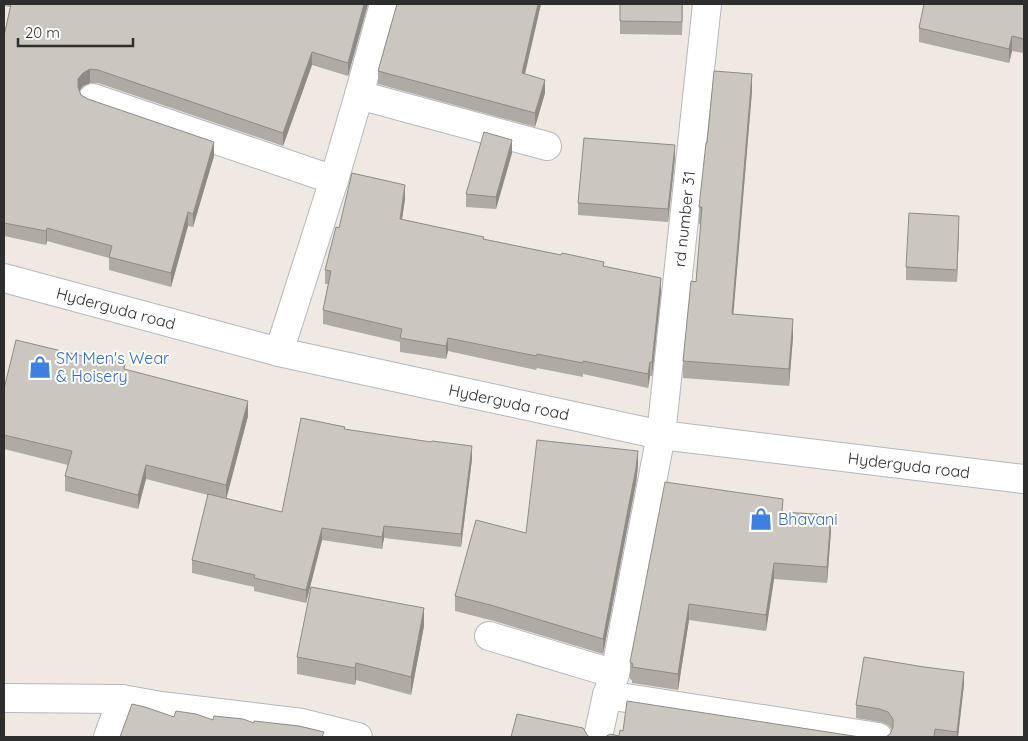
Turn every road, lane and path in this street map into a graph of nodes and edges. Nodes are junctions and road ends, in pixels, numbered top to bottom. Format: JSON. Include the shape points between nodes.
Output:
{"nodes":[{"id":1,"x":384,"y":4,"type":"edge"},
{"id":2,"x":707,"y":4,"type":"edge"},
{"id":3,"x":360,"y":95,"type":"junction"},
{"id":4,"x":93,"y":98,"type":"dead end"},
{"id":5,"x":547,"y":146,"type":"dead end"},
{"id":6,"x":334,"y":180,"type":"junction"},
{"id":7,"x":4,"y":278,"type":"edge"},
{"id":8,"x":279,"y":352,"type":"junction"},
{"id":9,"x":661,"y":435,"type":"junction"},
{"id":10,"x":1024,"y":479,"type":"edge"},
{"id":11,"x":489,"y":636,"type":"dead end"},
{"id":12,"x":611,"y":684,"type":"junction"},
{"id":13,"x":4,"y":698,"type":"edge"},
{"id":14,"x":122,"y":699,"type":"junction"},
{"id":15,"x":108,"y":737,"type":"edge"},
{"id":16,"x":358,"y":737,"type":"edge"},
{"id":17,"x":598,"y":737,"type":"edge"},
{"id":18,"x":878,"y":737,"type":"edge"}],
"edges":[{"from":1,"to":3,"type":"street"},
{"from":2,"to":9,"type":"street","name":"rd number 31"},
{"from":3,"to":5,"type":"street"},
{"from":3,"to":6,"type":"street"},
{"from":4,"to":6,"type":"street"},
{"from":6,"to":8,"type":"street"},
{"from":7,"to":8,"type":"street","name":"Hyderguda road"},
{"from":8,"to":9,"type":"street","name":"Hyderguda road"},
{"from":9,"to":10,"type":"street","name":"Hyderguda road"},
{"from":9,"to":12,"type":"street","name":"rd number 31"},
{"from":11,"to":12,"type":"street"},
{"from":12,"to":17,"type":"street","name":"rd number 31"},
{"from":12,"to":18,"type":"street"},
{"from":13,"to":14,"type":"street"},
{"from":14,"to":15,"type":"street"},
{"from":14,"to":16,"type":"street","via":[[302,723]]}]}
